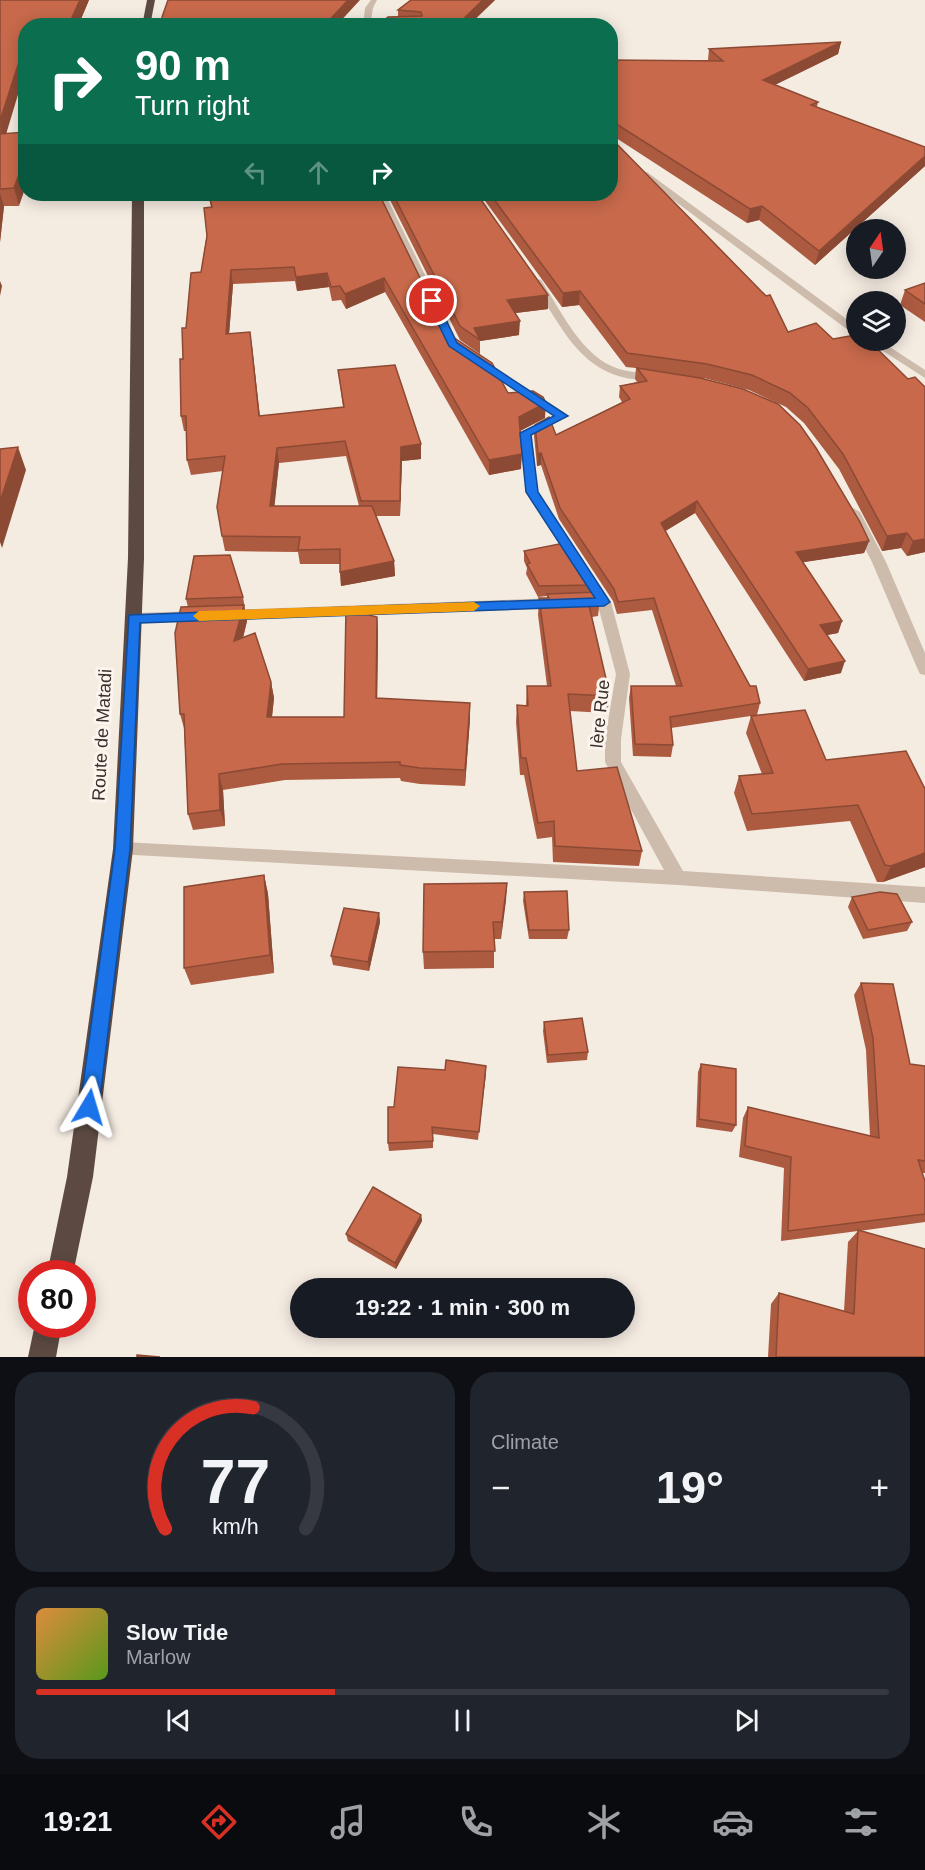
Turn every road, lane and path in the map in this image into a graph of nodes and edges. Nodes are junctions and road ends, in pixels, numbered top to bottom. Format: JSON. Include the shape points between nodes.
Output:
{"nodes":[{"id":1,"x":151,"y":0,"type":"edge"},
{"id":2,"x":374,"y":0,"type":"edge"},
{"id":3,"x":148,"y":18,"type":"edge"},
{"id":4,"x":368,"y":18,"type":"edge"},
{"id":5,"x":637,"y":167,"type":"edge"},
{"id":6,"x":138,"y":201,"type":"edge"},
{"id":7,"x":383,"y":201,"type":"edge"},
{"id":8,"x":530,"y":271,"type":"edge"},
{"id":9,"x":846,"y":323,"type":"edge"},
{"id":10,"x":888,"y":351,"type":"edge"},
{"id":11,"x":924,"y":374,"type":"edge"},
{"id":12,"x":665,"y":380,"type":"edge"},
{"id":13,"x":844,"y":496,"type":"edge"},
{"id":14,"x":569,"y":603,"type":"edge"},
{"id":15,"x":133,"y":618,"type":"junction"},
{"id":16,"x":925,"y":670,"type":"edge"},
{"id":17,"x":123,"y":849,"type":"junction"},
{"id":18,"x":678,"y":878,"type":"junction"},
{"id":19,"x":925,"y":895,"type":"edge"},
{"id":20,"x":63,"y":1260,"type":"edge"},
{"id":21,"x":46,"y":1338,"type":"edge"},
{"id":22,"x":42,"y":1357,"type":"edge"}],
"edges":[{"from":1,"to":3,"type":"highway"},
{"from":2,"to":4,"type":"street"},
{"from":5,"to":9,"type":"street"},
{"from":6,"to":15,"type":"highway","name":"Route de Matadi"},
{"from":7,"to":18,"type":"street","name":"Ière Rue","via":[[453,344],[562,416],[526,433],[532,492],[598,602],[623,674],[614,762]]},
{"from":8,"to":12,"type":"street","via":[[584,350],[601,365]]},
{"from":10,"to":11,"type":"street"},
{"from":13,"to":16,"type":"street","via":[[879,562]]},
{"from":14,"to":15,"type":"street"},
{"from":15,"to":17,"type":"highway","name":"Route de Matadi"},
{"from":17,"to":18,"type":"street"},
{"from":17,"to":20,"type":"highway","name":"Route de Matadi","via":[[80,1177]]},
{"from":18,"to":19,"type":"street"},
{"from":21,"to":22,"type":"highway"}]}
